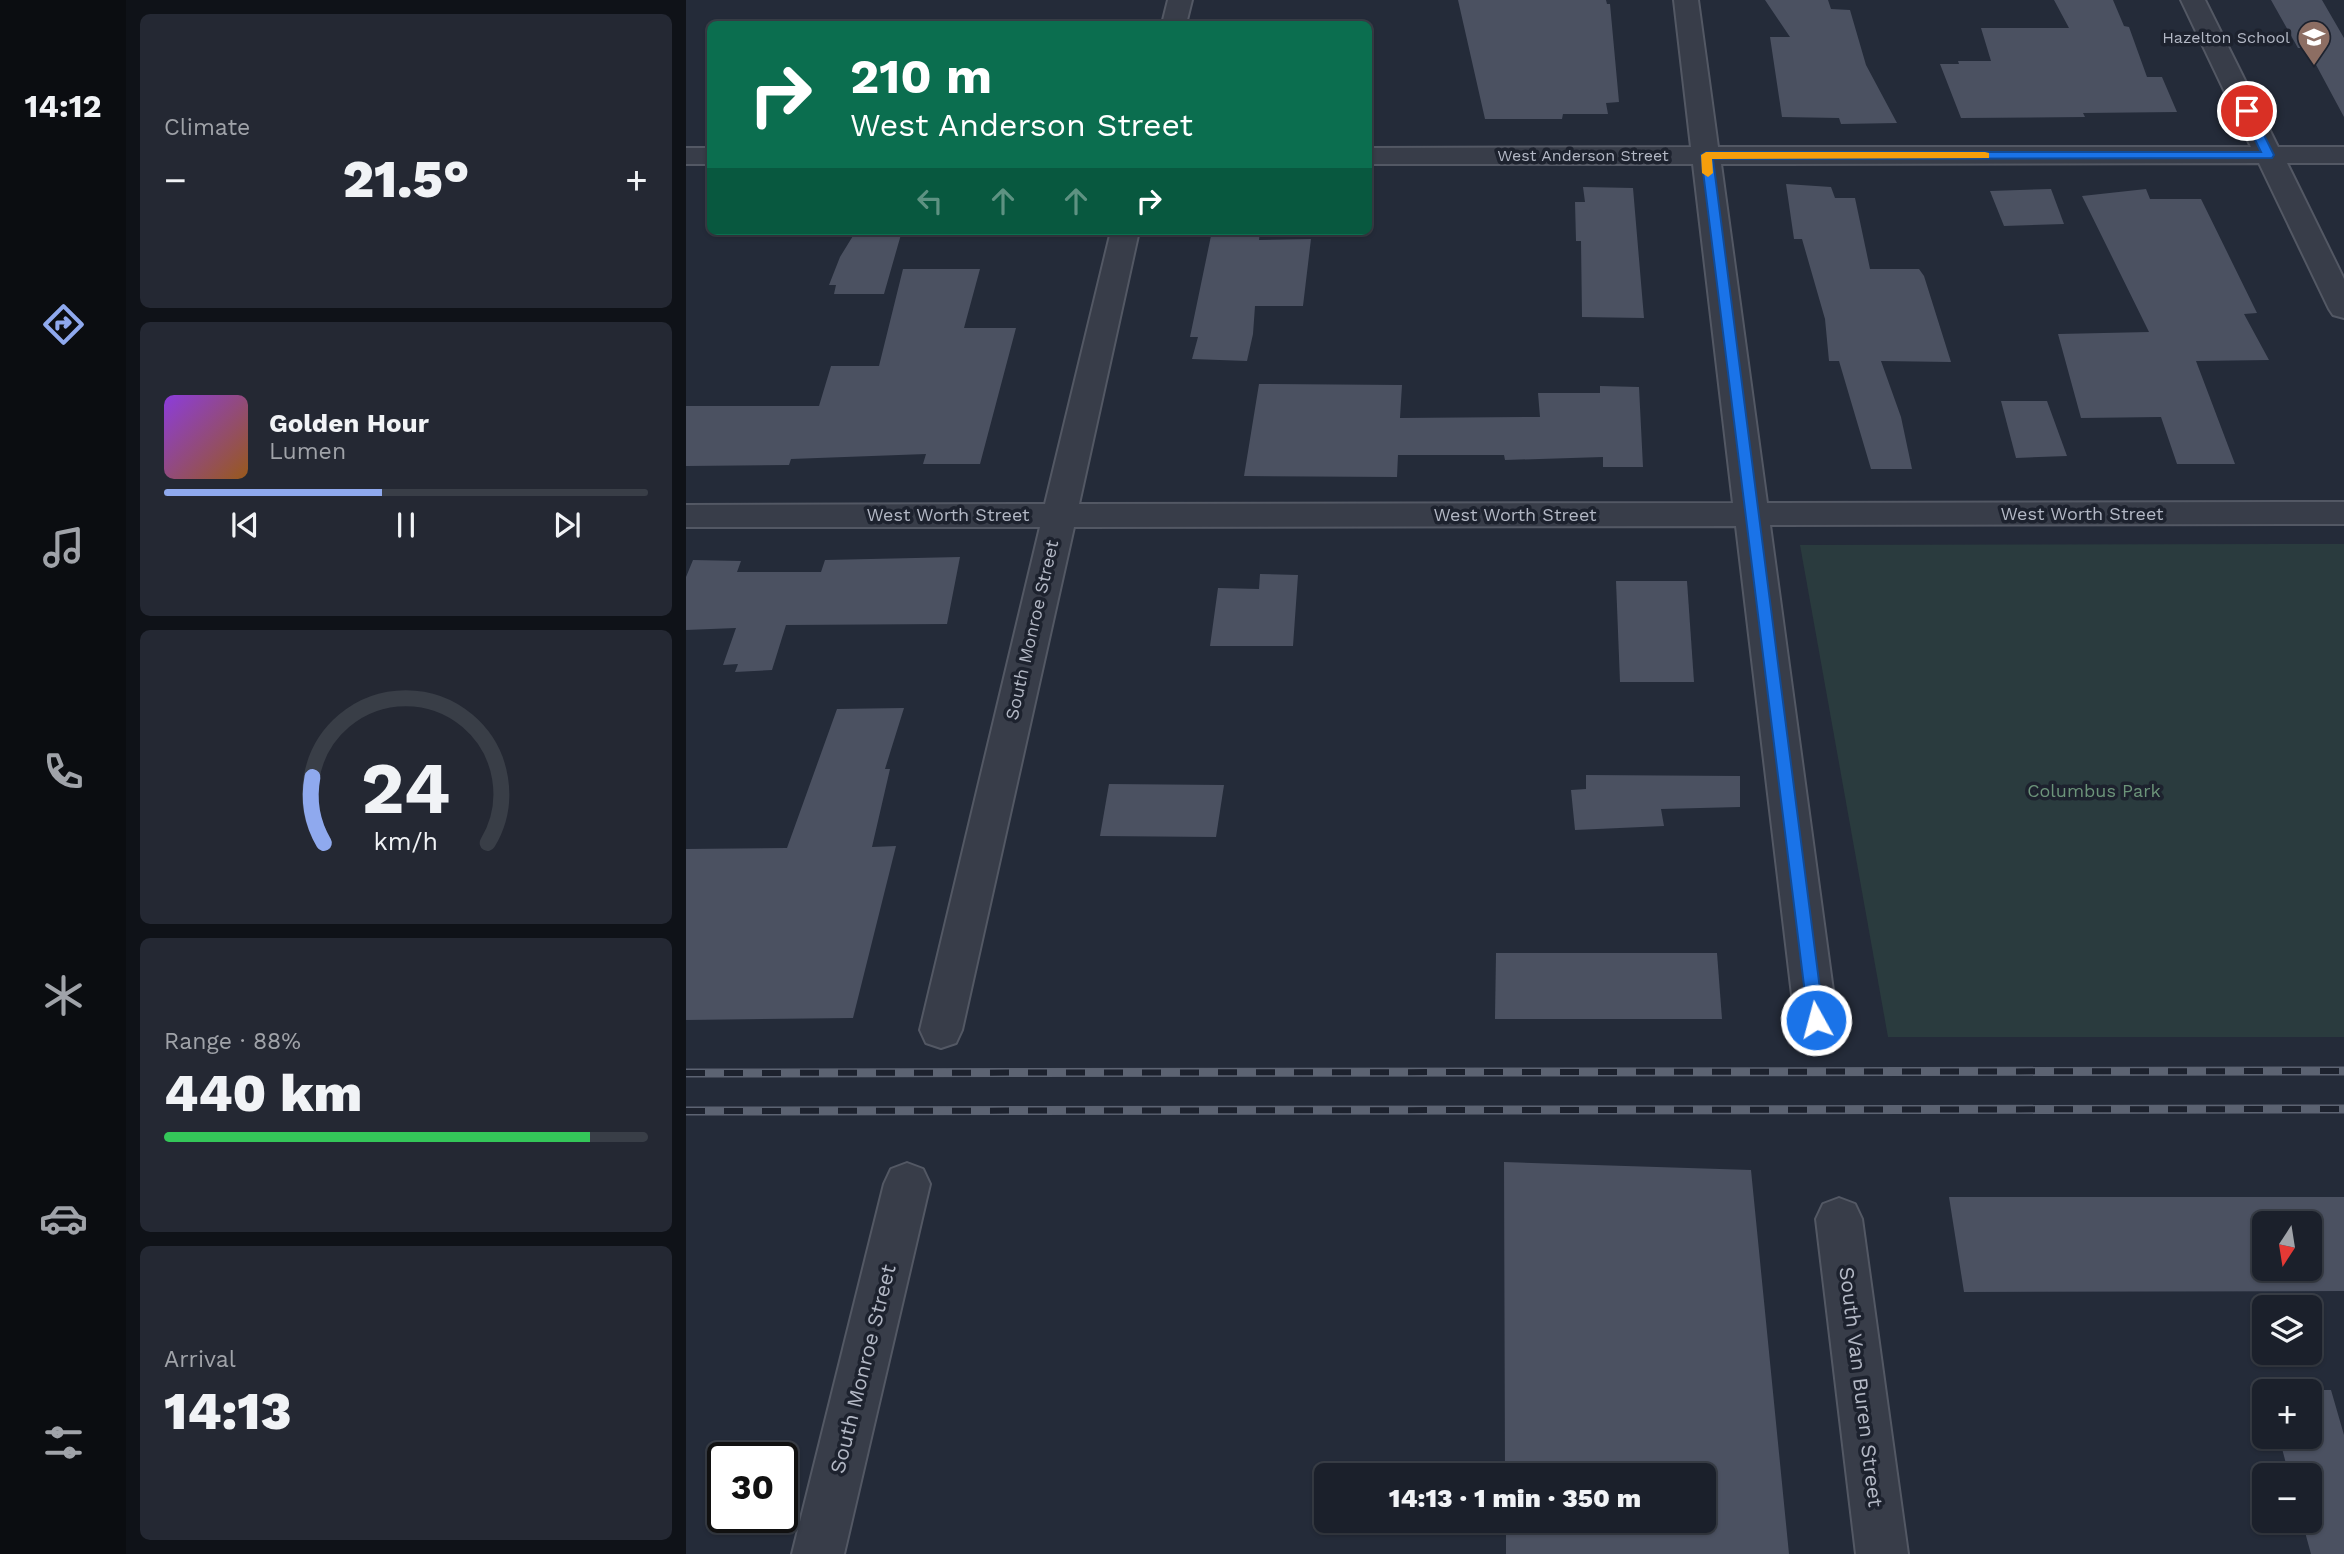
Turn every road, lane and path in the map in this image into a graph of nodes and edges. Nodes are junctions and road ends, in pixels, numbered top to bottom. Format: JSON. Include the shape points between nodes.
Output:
{"nodes":[{"id":1,"x":1180,"y":0,"type":"edge"},
{"id":2,"x":1686,"y":0,"type":"edge"},
{"id":3,"x":2193,"y":0,"type":"edge"},
{"id":4,"x":1175,"y":21,"type":"edge"},
{"id":5,"x":1706,"y":155,"type":"junction"},
{"id":6,"x":2268,"y":155,"type":"junction"},
{"id":7,"x":2344,"y":155,"type":"edge"},
{"id":8,"x":686,"y":156,"type":"edge"},
{"id":9,"x":707,"y":156,"type":"edge"},
{"id":10,"x":1372,"y":156,"type":"edge"},
{"id":11,"x":1124,"y":235,"type":"edge"},
{"id":12,"x":2344,"y":309,"type":"edge"},
{"id":13,"x":2344,"y":513,"type":"edge"},
{"id":14,"x":1751,"y":514,"type":"junction"},
{"id":15,"x":1060,"y":515,"type":"junction"},
{"id":16,"x":686,"y":516,"type":"edge"},
{"id":17,"x":1816,"y":1020,"type":"dead end"},
{"id":18,"x":941,"y":1030,"type":"dead end"},
{"id":19,"x":907,"y":1185,"type":"dead end"},
{"id":20,"x":1839,"y":1219,"type":"dead end"},
{"id":21,"x":818,"y":1554,"type":"edge"},
{"id":22,"x":1882,"y":1554,"type":"edge"}],
"edges":[{"from":1,"to":4,"type":"street"},
{"from":2,"to":5,"type":"street"},
{"from":3,"to":6,"type":"street"},
{"from":5,"to":6,"type":"street","name":"West Anderson Street"},
{"from":5,"to":10,"type":"street","name":"West Anderson Street"},
{"from":5,"to":14,"type":"street"},
{"from":6,"to":7,"type":"street","name":"West Anderson Street"},
{"from":6,"to":12,"type":"street"},
{"from":8,"to":9,"type":"street"},
{"from":11,"to":15,"type":"street","name":"South Monroe Street"},
{"from":13,"to":14,"type":"street","name":"West Worth Street"},
{"from":14,"to":15,"type":"street","name":"West Worth Street"},
{"from":14,"to":17,"type":"street"},
{"from":15,"to":16,"type":"street","name":"West Worth Street"},
{"from":15,"to":18,"type":"street","name":"South Monroe Street"},
{"from":19,"to":21,"type":"street","name":"South Monroe Street"},
{"from":20,"to":22,"type":"street","name":"South Van Buren Street"}]}
